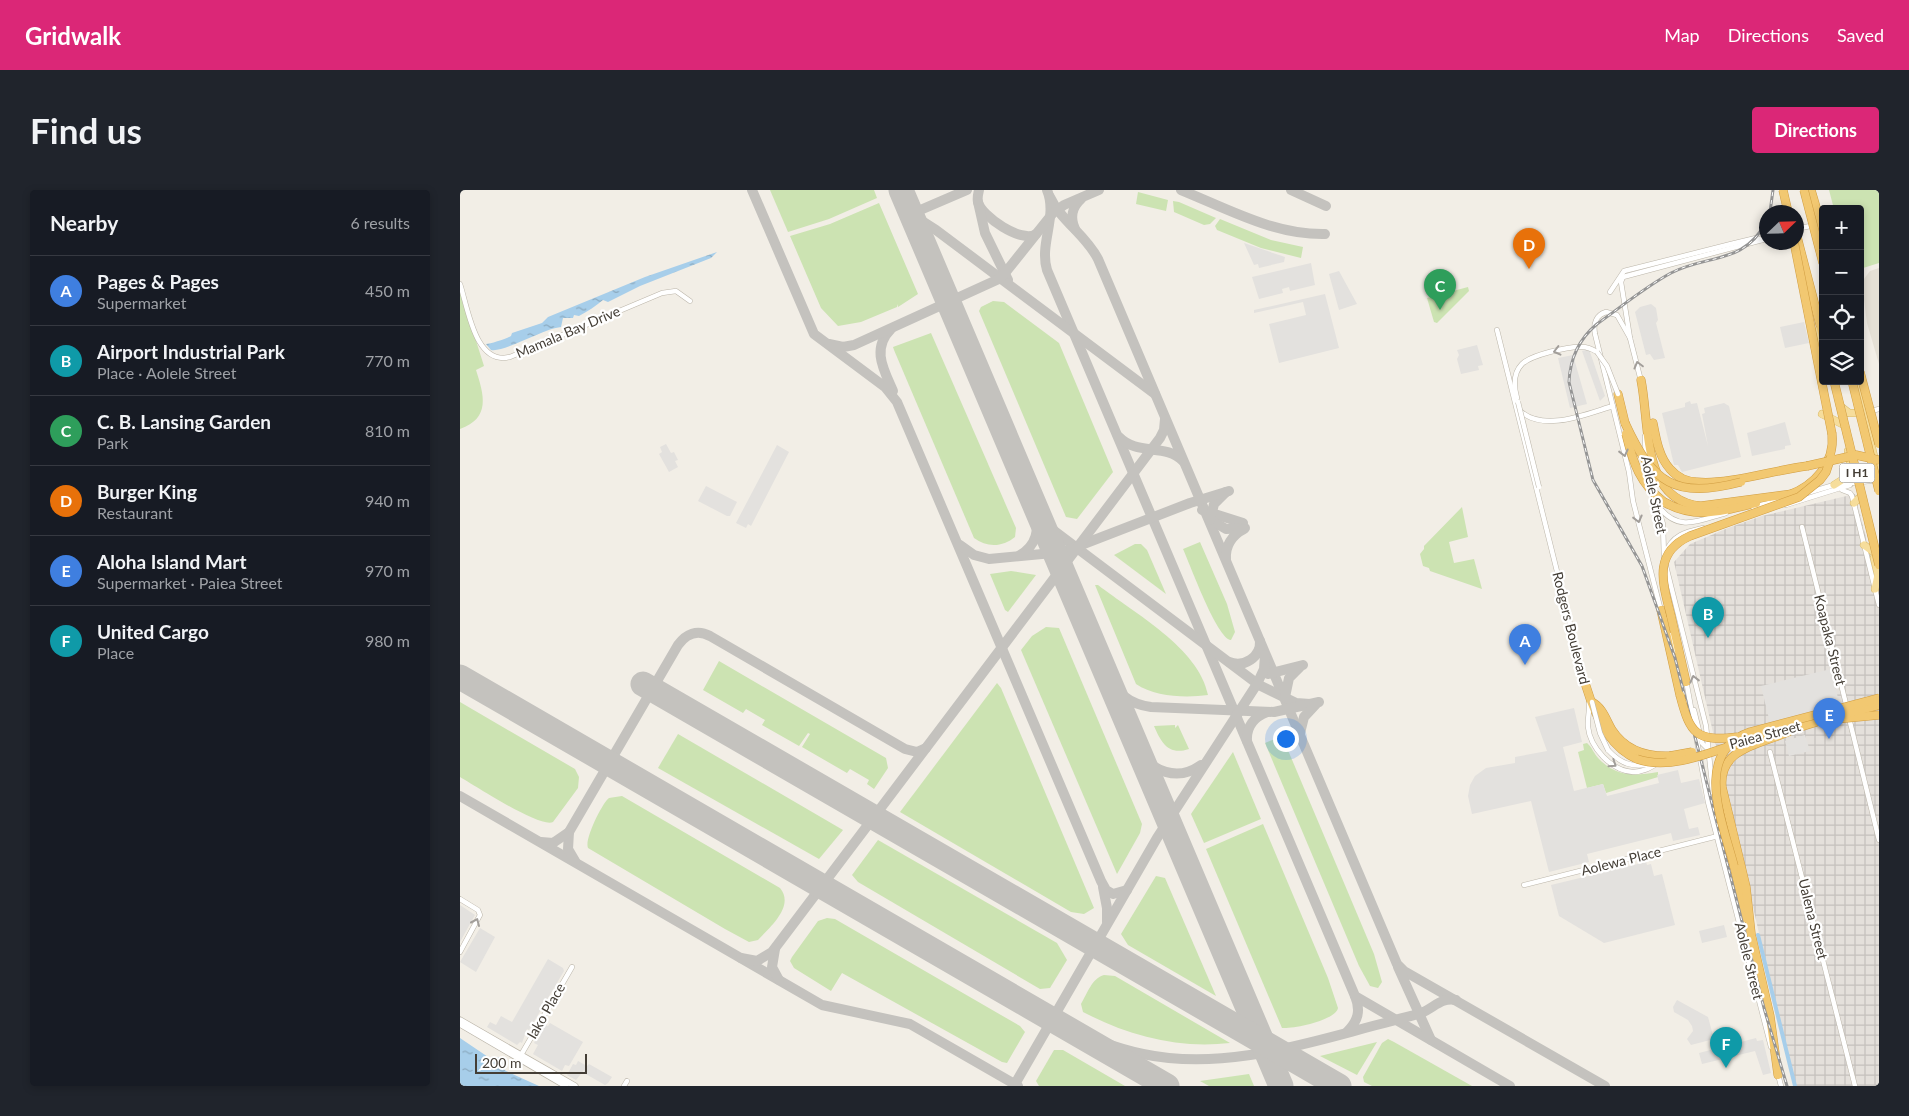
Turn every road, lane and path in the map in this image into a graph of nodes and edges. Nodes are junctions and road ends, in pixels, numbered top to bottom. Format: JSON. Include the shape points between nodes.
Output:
{"nodes":[{"id":1,"x":1784,"y":190,"type":"edge"},
{"id":2,"x":1808,"y":190,"type":"edge"},
{"id":3,"x":1787,"y":205,"type":"edge"},
{"id":4,"x":1819,"y":220,"type":"edge"},
{"id":5,"x":1816,"y":224,"type":"junction"},
{"id":6,"x":1804,"y":228,"type":"edge"},
{"id":7,"x":1819,"y":235,"type":"edge"},
{"id":8,"x":1759,"y":242,"type":"edge"},
{"id":9,"x":1716,"y":250,"type":"junction"},
{"id":10,"x":1797,"y":250,"type":"edge"},
{"id":11,"x":1801,"y":250,"type":"edge"},
{"id":12,"x":1820,"y":250,"type":"edge"},
{"id":13,"x":1798,"y":252,"type":"edge"},
{"id":14,"x":1637,"y":267,"type":"junction"},
{"id":15,"x":1636,"y":273,"type":"junction"},
{"id":16,"x":460,"y":284,"type":"edge"},
{"id":17,"x":1807,"y":284,"type":"junction"},
{"id":18,"x":1610,"y":292,"type":"dead end"},
{"id":19,"x":1800,"y":300,"type":"dead end"},
{"id":20,"x":690,"y":301,"type":"dead end"},
{"id":21,"x":1819,"y":320,"type":"edge"},
{"id":22,"x":1497,"y":330,"type":"dead end"},
{"id":23,"x":1630,"y":338,"type":"junction"},
{"id":24,"x":1821,"y":340,"type":"edge"},
{"id":25,"x":1641,"y":380,"type":"junction"},
{"id":26,"x":1834,"y":385,"type":"edge"},
{"id":27,"x":1834,"y":385,"type":"edge"},
{"id":28,"x":1853,"y":385,"type":"edge"},
{"id":29,"x":1857,"y":385,"type":"edge"},
{"id":30,"x":1863,"y":385,"type":"edge"},
{"id":31,"x":1618,"y":394,"type":"joint"},
{"id":32,"x":1837,"y":401,"type":"junction"},
{"id":33,"x":1862,"y":404,"type":"junction"},
{"id":34,"x":1613,"y":406,"type":"junction"},
{"id":35,"x":1517,"y":408,"type":"junction"},
{"id":36,"x":1876,"y":410,"type":"edge"},
{"id":37,"x":1864,"y":413,"type":"junction"},
{"id":38,"x":1822,"y":414,"type":"dead end"},
{"id":39,"x":1834,"y":421,"type":"junction"},
{"id":40,"x":1625,"y":423,"type":"junction"},
{"id":41,"x":1824,"y":428,"type":"dead end"},
{"id":42,"x":1843,"y":428,"type":"junction"},
{"id":43,"x":1879,"y":444,"type":"edge"},
{"id":44,"x":1831,"y":457,"type":"junction"},
{"id":45,"x":1879,"y":460,"type":"edge"},
{"id":46,"x":1850,"y":462,"type":"junction"},
{"id":47,"x":1807,"y":466,"type":"junction"},
{"id":48,"x":1879,"y":476,"type":"edge"},
{"id":49,"x":1879,"y":480,"type":"edge"},
{"id":50,"x":1854,"y":484,"type":"junction"},
{"id":51,"x":1834,"y":486,"type":"junction"},
{"id":52,"x":1841,"y":490,"type":"junction"},
{"id":53,"x":1879,"y":491,"type":"edge"},
{"id":54,"x":1792,"y":494,"type":"junction"},
{"id":55,"x":1656,"y":501,"type":"junction"},
{"id":56,"x":1856,"y":501,"type":"junction"},
{"id":57,"x":1802,"y":527,"type":"dead end"},
{"id":58,"x":1864,"y":545,"type":"junction"},
{"id":59,"x":1872,"y":551,"type":"junction"},
{"id":60,"x":1664,"y":558,"type":"junction"},
{"id":61,"x":1879,"y":565,"type":"edge"},
{"id":62,"x":1650,"y":570,"type":"junction"},
{"id":63,"x":1878,"y":577,"type":"edge"},
{"id":64,"x":1669,"y":580,"type":"junction"},
{"id":65,"x":1875,"y":589,"type":"junction"},
{"id":66,"x":1879,"y":605,"type":"edge"},
{"id":67,"x":1661,"y":610,"type":"junction"},
{"id":68,"x":1686,"y":682,"type":"junction"},
{"id":69,"x":1586,"y":686,"type":"junction"},
{"id":70,"x":1879,"y":698,"type":"edge"},
{"id":71,"x":1592,"y":702,"type":"junction"},
{"id":72,"x":1879,"y":705,"type":"edge"},
{"id":73,"x":1692,"y":706,"type":"junction"},
{"id":74,"x":1848,"y":712,"type":"junction"},
{"id":75,"x":1879,"y":715,"type":"edge"},
{"id":76,"x":1823,"y":720,"type":"junction"},
{"id":77,"x":1706,"y":726,"type":"junction"},
{"id":78,"x":1797,"y":728,"type":"junction"},
{"id":79,"x":1746,"y":740,"type":"junction"},
{"id":80,"x":1709,"y":750,"type":"junction"},
{"id":81,"x":1770,"y":752,"type":"dead end"},
{"id":82,"x":1697,"y":753,"type":"junction"},
{"id":83,"x":1680,"y":758,"type":"junction"},
{"id":84,"x":1657,"y":763,"type":"junction"},
{"id":85,"x":1701,"y":770,"type":"junction"},
{"id":86,"x":1718,"y":836,"type":"junction"},
{"id":87,"x":1879,"y":840,"type":"edge"},
{"id":88,"x":1737,"y":865,"type":"junction"},
{"id":89,"x":1524,"y":885,"type":"dead end"},
{"id":90,"x":460,"y":899,"type":"edge"},
{"id":91,"x":460,"y":952,"type":"edge"},
{"id":92,"x":572,"y":967,"type":"dead end"},
{"id":93,"x":460,"y":1020,"type":"edge"},
{"id":94,"x":460,"y":1024,"type":"edge"},
{"id":95,"x":520,"y":1057,"type":"junction"},
{"id":96,"x":1778,"y":1075,"type":"junction"},
{"id":97,"x":566,"y":1086,"type":"edge"},
{"id":98,"x":575,"y":1086,"type":"edge"},
{"id":99,"x":1781,"y":1086,"type":"edge"},
{"id":100,"x":1855,"y":1086,"type":"edge"}],
"edges":[{"from":1,"to":3,"type":"highway","bridge":true},
{"from":2,"to":4,"type":"highway"},
{"from":2,"to":5,"type":"main road"},
{"from":2,"to":12,"type":"highway","bridge":true},
{"from":5,"to":6,"type":"street"},
{"from":5,"to":7,"type":"main road"},
{"from":8,"to":9,"type":"street"},
{"from":9,"to":14,"type":"street"},
{"from":9,"to":15,"type":"street"},
{"from":10,"to":44,"type":"highway","bridge":true,"via":[[1832,434]]},
{"from":11,"to":21,"type":"highway"},
{"from":13,"to":17,"type":"main road"},
{"from":14,"to":15,"type":"street"},
{"from":14,"to":18,"type":"street","via":[[1621,273]]},
{"from":15,"to":23,"type":"street","name":"Aolele Street","via":[[1623,277],[1621,282]]},
{"from":16,"to":20,"type":"street","name":"Mamala Bay Drive","via":[[479,343],[491,356],[502,359],[662,292],[676,291]]},
{"from":17,"to":19,"type":"main road"},
{"from":17,"to":24,"type":"main road"},
{"from":22,"to":35,"type":"street","name":"Rodgers Boulevard"},
{"from":25,"to":23,"type":"street","name":"Aolele Street","one_way":true},
{"from":23,"to":34,"type":"street","name":"Aolele Street","via":[[1617,315],[1606,312],[1598,317],[1594,329]]},
{"from":25,"to":47,"type":"highway","via":[[1660,453],[1671,470],[1684,479],[1711,482]]},
{"from":25,"to":54,"type":"highway","via":[[1656,472],[1664,488],[1680,501],[1701,506]]},
{"from":25,"to":55,"type":"street","name":"Aolele Street","via":[[1646,420],[1646,468]]},
{"from":26,"to":32,"type":"main road"},
{"from":27,"to":61,"type":"highway","number":"I H1","bridge":true},
{"from":28,"to":53,"type":"highway","number":"I H1","bridge":true},
{"from":29,"to":33,"type":"main road"},
{"from":30,"to":43,"type":"highway","bridge":true},
{"from":31,"to":40,"type":"highway"},
{"from":31,"to":71,"type":"street","one_way":true,"bridge":true,"via":[[1604,359],[1584,347],[1526,360],[1520,366],[1514,384]]},
{"from":32,"to":37,"type":"main road","via":[[1849,413]]},
{"from":32,"to":42,"type":"main road"},
{"from":33,"to":36,"type":"main road"},
{"from":33,"to":37,"type":"main road"},
{"from":34,"to":35,"type":"street","via":[[1547,421],[1532,418]]},
{"from":34,"to":62,"type":"street","name":"Aolele Street","one_way":true},
{"from":35,"to":69,"type":"street","name":"Rodgers Boulevard"},
{"from":36,"to":37,"type":"street"},
{"from":37,"to":42,"type":"main road"},
{"from":37,"to":48,"type":"main road"},
{"from":38,"to":39,"type":"main road"},
{"from":39,"to":41,"type":"main road"},
{"from":39,"to":42,"type":"main road"},
{"from":40,"to":47,"type":"highway","bridge":true,"via":[[1636,448],[1648,464],[1669,483],[1685,488],[1714,489]]},
{"from":40,"to":54,"type":"highway","bridge":true,"via":[[1638,475],[1654,495],[1671,506],[1690,512],[1710,513]]},
{"from":42,"to":46,"type":"main road"},
{"from":44,"to":54,"type":"highway","bridge":true,"via":[[1812,482]]},
{"from":44,"to":68,"type":"highway","bridge":true,"via":[[1820,480],[1799,497],[1690,536],[1675,546],[1667,557],[1663,569],[1664,586]]},
{"from":45,"to":47,"type":"highway","bridge":true,"via":[[1856,455]]},
{"from":46,"to":50,"type":"main road"},
{"from":46,"to":51,"type":"main road","via":[[1845,478]]},
{"from":49,"to":50,"type":"street"},
{"from":50,"to":51,"type":"street"},
{"from":50,"to":52,"type":"street"},
{"from":50,"to":56,"type":"main road"},
{"from":51,"to":55,"type":"street","via":[[1685,523],[1672,520]]},
{"from":52,"to":56,"type":"street","via":[[1850,493]]},
{"from":52,"to":60,"type":"street","via":[[1682,533],[1671,542]]},
{"from":55,"to":60,"type":"street","name":"Aolele Street","via":[[1663,524]]},
{"from":56,"to":58,"type":"street"},
{"from":56,"to":59,"type":"main road"},
{"from":57,"to":74,"type":"street","name":"Koapaka Street"},
{"from":58,"to":59,"type":"main road"},
{"from":58,"to":65,"type":"street"},
{"from":59,"to":63,"type":"main road"},
{"from":60,"to":64,"type":"street","name":"Aolele Street"},
{"from":62,"to":64,"type":"street","via":[[1658,579]]},
{"from":62,"to":67,"type":"street","name":"Aolele Street"},
{"from":63,"to":65,"type":"main road"},
{"from":77,"to":64,"type":"street","name":"Aolele Street","one_way":true},
{"from":65,"to":66,"type":"street"},
{"from":67,"to":68,"type":"street","name":"Aolele Street"},
{"from":67,"to":78,"type":"highway","bridge":true,"via":[[1680,695],[1691,726],[1697,733],[1719,740]]},
{"from":68,"to":73,"type":"street","name":"Aolele Street"},
{"from":69,"to":79,"type":"highway","bridge":true,"via":[[1606,731],[1626,753],[1645,762],[1665,763]]},
{"from":69,"to":84,"type":"street","name":"Rodgers Boulevard","one_way":true,"via":[[1589,731],[1602,755],[1617,768],[1631,772]]},
{"from":70,"to":88,"type":"highway","bridge":true,"via":[[1750,732],[1725,749],[1717,764],[1715,785]]},
{"from":71,"to":79,"type":"highway","bridge":true,"via":[[1600,708],[1622,741],[1646,754],[1670,756]]},
{"from":71,"to":84,"type":"street","bridge":true,"via":[[1600,733],[1608,750],[1619,761],[1631,766]]},
{"from":72,"to":74,"type":"street","name":"Paiea Street"},
{"from":72,"to":76,"type":"highway","bridge":true},
{"from":73,"to":80,"type":"street","via":[[1698,718],[1702,743]]},
{"from":73,"to":82,"type":"street","name":"Aolele Street"},
{"from":74,"to":79,"type":"street","name":"Paiea Street"},
{"from":74,"to":87,"type":"street","name":"Koapaka Street"},
{"from":75,"to":76,"type":"highway","bridge":true},
{"from":76,"to":78,"type":"highway"},
{"from":77,"to":79,"type":"street","via":[[1718,737]]},
{"from":77,"to":80,"type":"street","name":"Aolele Street"},
{"from":78,"to":79,"type":"highway","bridge":true},
{"from":78,"to":88,"type":"highway","via":[[1740,750],[1730,758],[1723,771],[1722,786]]},
{"from":79,"to":80,"type":"street","name":"Paiea Street"},
{"from":80,"to":82,"type":"street","name":"Rodgers Boulevard"},
{"from":80,"to":86,"type":"street","name":"Aolele Street"},
{"from":81,"to":100,"type":"street","name":"Ualena Street"},
{"from":82,"to":83,"type":"street","name":"Rodgers Boulevard"},
{"from":82,"to":85,"type":"street","name":"Aolele Street"},
{"from":83,"to":84,"type":"street","name":"Rodgers Boulevard"},
{"from":83,"to":85,"type":"street","via":[[1694,762]]},
{"from":85,"to":86,"type":"street","name":"Aolele Street"},
{"from":86,"to":89,"type":"street","name":"Aolewa Place"},
{"from":86,"to":96,"type":"street","name":"Aolele Street"},
{"from":88,"to":96,"type":"highway","via":[[1771,1023]]},
{"from":91,"to":90,"type":"street","one_way":true,"via":[[480,914]]},
{"from":92,"to":95,"type":"street","name":"Iako Place"},
{"from":93,"to":95,"type":"street"},
{"from":94,"to":95,"type":"street"},
{"from":95,"to":97,"type":"street"},
{"from":95,"to":98,"type":"street"},
{"from":96,"to":99,"type":"street","name":"Aolele Street"}]}
